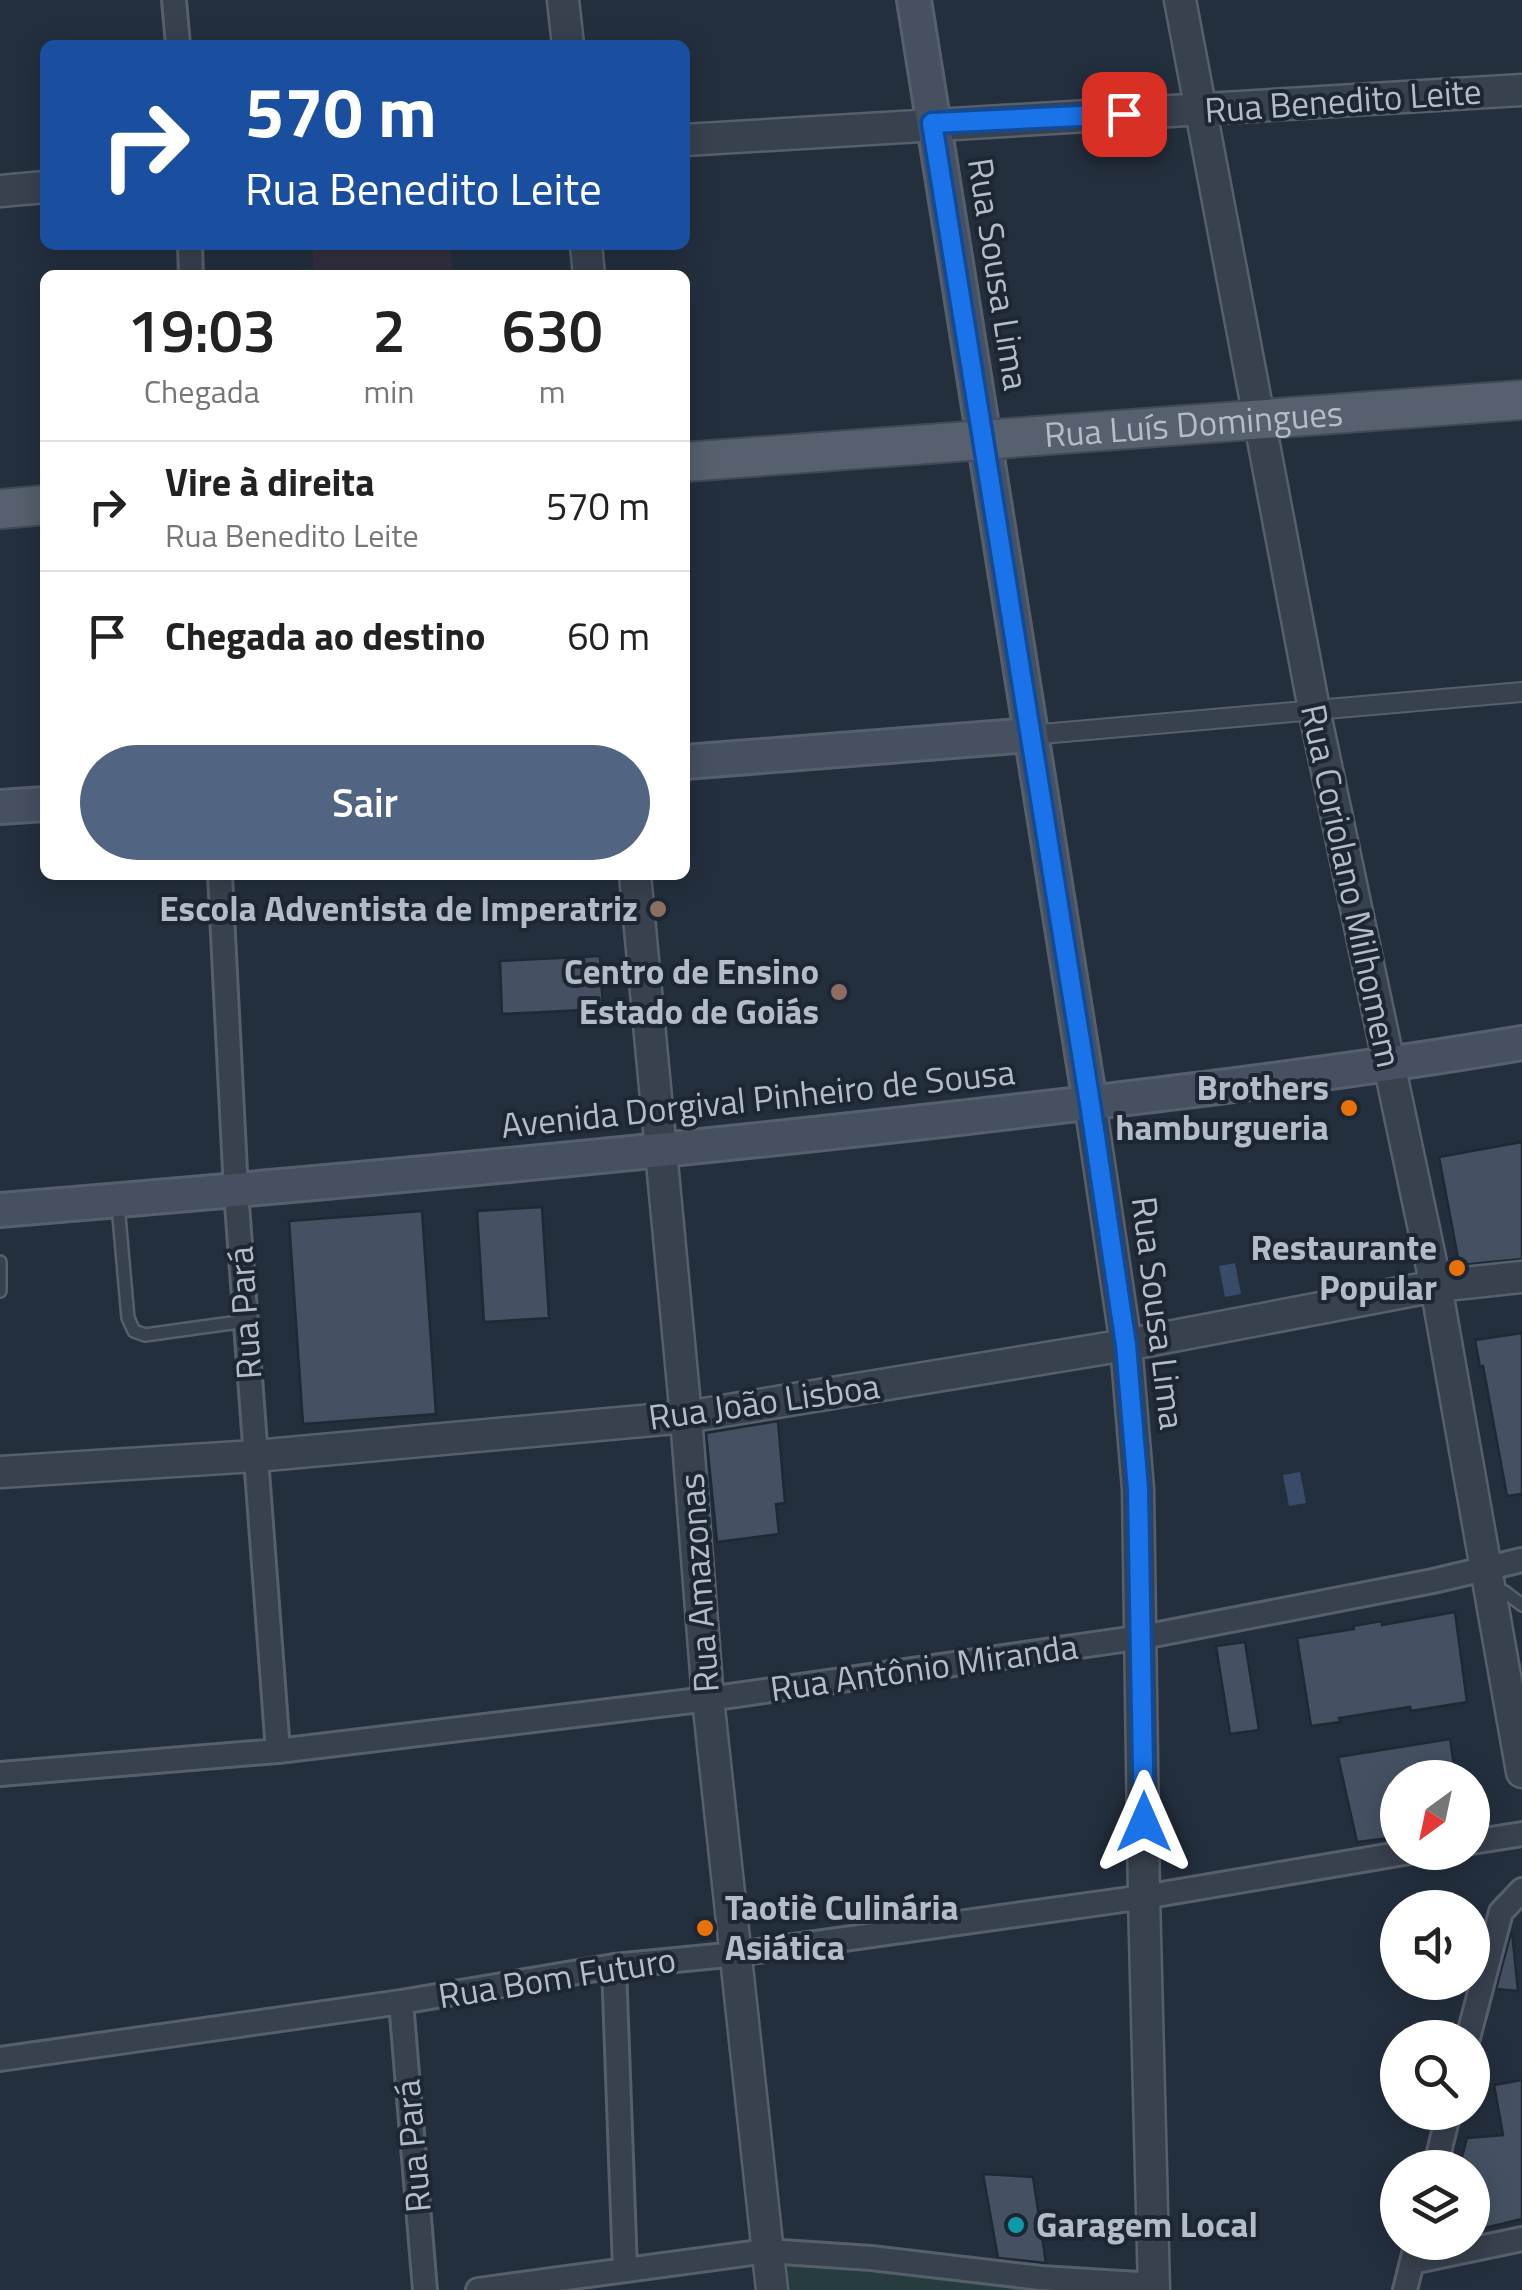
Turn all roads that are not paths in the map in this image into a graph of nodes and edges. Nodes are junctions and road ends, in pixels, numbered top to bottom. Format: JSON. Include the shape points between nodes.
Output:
{"nodes":[{"id":1,"x":174,"y":0,"type":"edge"},
{"id":2,"x":563,"y":0,"type":"edge"},
{"id":3,"x":914,"y":0,"type":"edge"},
{"id":4,"x":1180,"y":0,"type":"edge"},
{"id":5,"x":178,"y":40,"type":"edge"},
{"id":6,"x":567,"y":40,"type":"edge"},
{"id":7,"x":1522,"y":90,"type":"edge"},
{"id":8,"x":1201,"y":110,"type":"junction"},
{"id":9,"x":932,"y":123,"type":"junction"},
{"id":10,"x":690,"y":140,"type":"edge"},
{"id":11,"x":40,"y":187,"type":"edge"},
{"id":12,"x":0,"y":190,"type":"edge"},
{"id":13,"x":1522,"y":400,"type":"edge"},
{"id":14,"x":1258,"y":421,"type":"junction"},
{"id":15,"x":985,"y":442,"type":"junction"},
{"id":16,"x":690,"y":462,"type":"edge"},
{"id":17,"x":40,"y":505,"type":"edge"},
{"id":18,"x":0,"y":509,"type":"edge"},
{"id":19,"x":1522,"y":692,"type":"edge"},
{"id":20,"x":1314,"y":709,"type":"junction"},
{"id":21,"x":1030,"y":735,"type":"junction"},
{"id":22,"x":690,"y":762,"type":"edge"},
{"id":23,"x":40,"y":804,"type":"edge"},
{"id":24,"x":0,"y":807,"type":"edge"},
{"id":25,"x":220,"y":880,"type":"edge"},
{"id":26,"x":635,"y":880,"type":"edge"},
{"id":27,"x":1522,"y":1043,"type":"edge"},
{"id":28,"x":1390,"y":1065,"type":"junction"},
{"id":29,"x":1090,"y":1103,"type":"junction"},
{"id":30,"x":661,"y":1152,"type":"junction"},
{"id":31,"x":236,"y":1190,"type":"junction"},
{"id":32,"x":118,"y":1200,"type":"junction"},
{"id":33,"x":0,"y":1210,"type":"edge"},
{"id":34,"x":0,"y":1262,"type":"edge"},
{"id":35,"x":1522,"y":1277,"type":"edge"},
{"id":36,"x":1436,"y":1286,"type":"junction"},
{"id":37,"x":0,"y":1291,"type":"edge"},
{"id":38,"x":246,"y":1322,"type":"junction"},
{"id":39,"x":1126,"y":1345,"type":"junction"},
{"id":40,"x":686,"y":1417,"type":"junction"},
{"id":41,"x":256,"y":1456,"type":"junction"},
{"id":42,"x":0,"y":1472,"type":"edge"},
{"id":43,"x":1522,"y":1560,"type":"edge"},
{"id":44,"x":1488,"y":1578,"type":"junction"},
{"id":45,"x":1522,"y":1604,"type":"edge"},
{"id":46,"x":1143,"y":1637,"type":"junction"},
{"id":47,"x":708,"y":1699,"type":"junction"},
{"id":48,"x":278,"y":1751,"type":"junction"},
{"id":49,"x":1522,"y":1772,"type":"edge"},
{"id":50,"x":0,"y":1774,"type":"edge"},
{"id":51,"x":1522,"y":1834,"type":"edge"},
{"id":52,"x":1490,"y":1839,"type":"edge"},
{"id":53,"x":1380,"y":1857,"type":"edge"},
{"id":54,"x":1522,"y":1890,"type":"edge"},
{"id":55,"x":1144,"y":1897,"type":"junction"},
{"id":56,"x":737,"y":1954,"type":"junction"},
{"id":57,"x":614,"y":1966,"type":"junction"},
{"id":58,"x":401,"y":2002,"type":"junction"},
{"id":59,"x":1473,"y":2020,"type":"edge"},
{"id":60,"x":0,"y":2059,"type":"edge"},
{"id":61,"x":1522,"y":2238,"type":"edge"},
{"id":62,"x":1490,"y":2242,"type":"edge"},
{"id":63,"x":767,"y":2251,"type":"junction"},
{"id":64,"x":1412,"y":2260,"type":"edge"},
{"id":65,"x":625,"y":2269,"type":"junction"},
{"id":66,"x":1154,"y":2287,"type":"edge"},
{"id":67,"x":425,"y":2290,"type":"edge"},
{"id":68,"x":478,"y":2290,"type":"edge"},
{"id":69,"x":772,"y":2290,"type":"edge"},
{"id":70,"x":1405,"y":2290,"type":"edge"}],
"edges":[{"from":1,"to":5,"type":"street"},
{"from":2,"to":6,"type":"street"},
{"from":3,"to":9,"type":"main road","name":"Rua Sousa Lima"},
{"from":4,"to":8,"type":"street","name":"Rua Coriolano Milhomem"},
{"from":7,"to":8,"type":"street","name":"Rua Benedito Leite"},
{"from":8,"to":9,"type":"street","name":"Rua Benedito Leite"},
{"from":8,"to":14,"type":"street","name":"Rua Coriolano Milhomem"},
{"from":9,"to":10,"type":"street","name":"Rua Benedito Leite"},
{"from":9,"to":15,"type":"main road","name":"Rua Sousa Lima"},
{"from":11,"to":12,"type":"street"},
{"from":13,"to":14,"type":"main road","name":"Rua Luís Domingues"},
{"from":14,"to":15,"type":"main road","name":"Rua Luís Domingues"},
{"from":14,"to":20,"type":"street","name":"Rua Coriolano Milhomem"},
{"from":15,"to":16,"type":"main road","name":"Rua Luís Domingues"},
{"from":15,"to":21,"type":"main road","name":"Rua Sousa Lima"},
{"from":17,"to":18,"type":"main road"},
{"from":19,"to":20,"type":"street"},
{"from":20,"to":21,"type":"street"},
{"from":20,"to":28,"type":"street","name":"Rua Coriolano Milhomem"},
{"from":21,"to":22,"type":"main road"},
{"from":21,"to":29,"type":"main road","name":"Rua Sousa Lima"},
{"from":23,"to":24,"type":"main road"},
{"from":25,"to":31,"type":"street","name":"Rua Pará"},
{"from":26,"to":30,"type":"street","name":"Rua Amazonas"},
{"from":27,"to":28,"type":"main road","name":"Avenida Dorgival Pinheiro de Sousa"},
{"from":28,"to":29,"type":"main road","name":"Avenida Dorgival Pinheiro de Sousa"},
{"from":28,"to":36,"type":"street","name":"Rua Coriolano Milhomem"},
{"from":29,"to":30,"type":"main road","name":"Avenida Dorgival Pinheiro de Sousa"},
{"from":29,"to":39,"type":"street","name":"Rua Sousa Lima"},
{"from":30,"to":31,"type":"main road","name":"Avenida Dorgival Pinheiro de Sousa"},
{"from":30,"to":40,"type":"street","name":"Rua Amazonas"},
{"from":31,"to":32,"type":"main road","name":"Avenida Dorgival Pinheiro de Sousa"},
{"from":31,"to":38,"type":"street","name":"Rua Pará"},
{"from":32,"to":33,"type":"main road","name":"Avenida Dorgival Pinheiro de Sousa"},
{"from":32,"to":38,"type":"lane","via":[[131,1328],[145,1335]]},
{"from":34,"to":37,"type":"lane"},
{"from":35,"to":36,"type":"street","name":"Rua João Lisboa"},
{"from":36,"to":39,"type":"street","name":"Rua João Lisboa"},
{"from":36,"to":44,"type":"street","name":"Rua Coriolano Milhomem"},
{"from":38,"to":41,"type":"street","name":"Rua Pará"},
{"from":39,"to":40,"type":"street","name":"Rua João Lisboa"},
{"from":39,"to":46,"type":"street","name":"Rua Sousa Lima"},
{"from":40,"to":41,"type":"street","name":"Rua João Lisboa"},
{"from":40,"to":47,"type":"street","name":"Rua Amazonas"},
{"from":41,"to":42,"type":"street","name":"Rua João Lisboa"},
{"from":41,"to":48,"type":"street","name":"Rua Pará"},
{"from":43,"to":44,"type":"street","name":"Rua Antônio Miranda"},
{"from":44,"to":45,"type":"lane"},
{"from":44,"to":46,"type":"street","name":"Rua Antônio Miranda","via":[[1433,1581]]},
{"from":44,"to":49,"type":"street","name":"Rua Coriolano Milhomem"},
{"from":46,"to":47,"type":"street","name":"Rua Antônio Miranda"},
{"from":46,"to":55,"type":"street","name":"Rua Sousa Lima"},
{"from":47,"to":48,"type":"street","name":"Rua Antônio Miranda"},
{"from":47,"to":56,"type":"street","name":"Rua Amazonas"},
{"from":48,"to":50,"type":"street","name":"Rua Antônio Miranda"},
{"from":51,"to":52,"type":"street"},
{"from":53,"to":55,"type":"street","name":"Rua Bom Futuro"},
{"from":54,"to":59,"type":"street","via":[[1502,1912]]},
{"from":55,"to":56,"type":"street","name":"Rua Bom Futuro"},
{"from":55,"to":66,"type":"street","name":"Rua Sousa Lima"},
{"from":56,"to":57,"type":"street","name":"Rua Bom Futuro"},
{"from":56,"to":63,"type":"street","name":"Rua Amazonas"},
{"from":57,"to":58,"type":"street","name":"Rua Bom Futuro"},
{"from":57,"to":65,"type":"street"},
{"from":58,"to":60,"type":"street","name":"Rua Bom Futuro"},
{"from":58,"to":67,"type":"street","name":"Rua Pará"},
{"from":61,"to":62,"type":"street"},
{"from":63,"to":65,"type":"street"},
{"from":63,"to":66,"type":"street"},
{"from":63,"to":69,"type":"street","name":"Rua Amazonas"},
{"from":64,"to":70,"type":"street"},
{"from":65,"to":68,"type":"street"}]}
